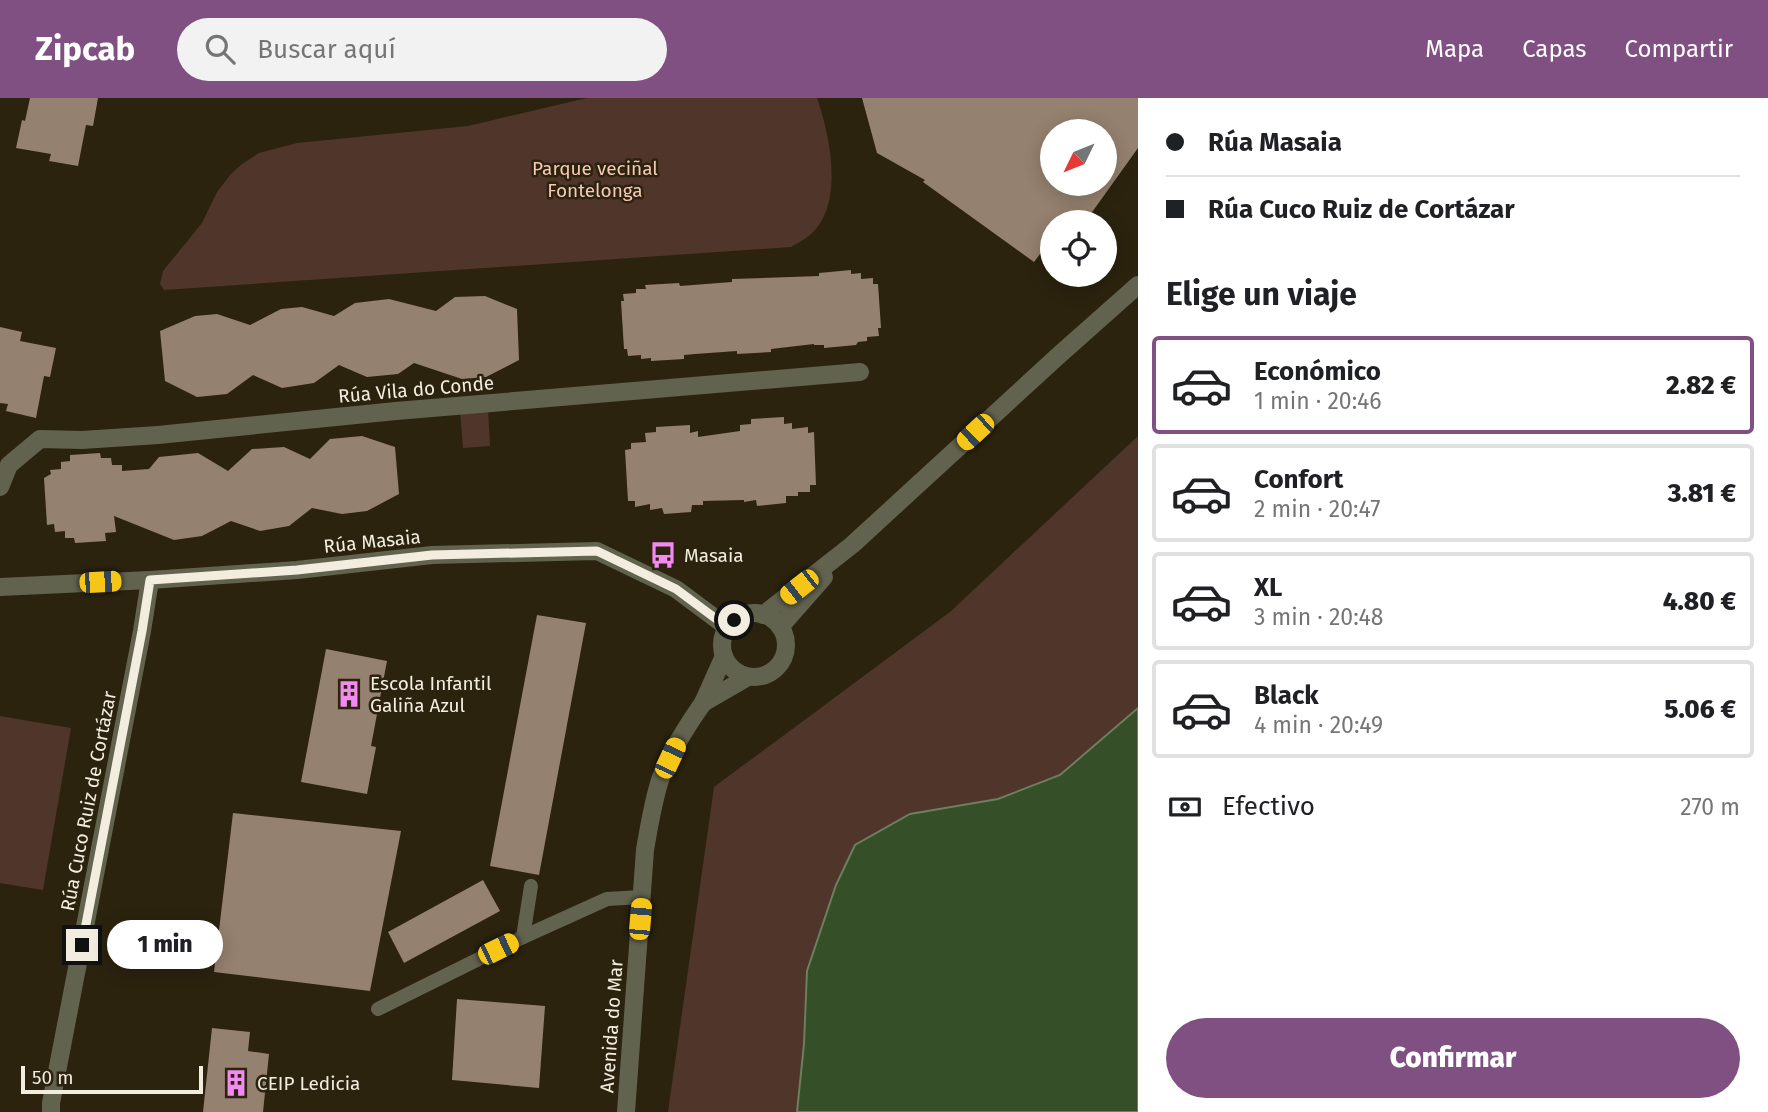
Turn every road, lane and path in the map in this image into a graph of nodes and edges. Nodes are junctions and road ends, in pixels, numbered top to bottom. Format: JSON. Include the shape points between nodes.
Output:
{"nodes":[{"id":1,"x":1138,"y":285,"type":"edge"},
{"id":2,"x":860,"y":372,"type":"dead end"},
{"id":3,"x":0,"y":487,"type":"edge"},
{"id":4,"x":852,"y":545,"type":"junction"},
{"id":5,"x":150,"y":580,"type":"junction"},
{"id":6,"x":0,"y":587,"type":"edge"},
{"id":7,"x":763,"y":615,"type":"junction"},
{"id":8,"x":727,"y":627,"type":"junction"},
{"id":9,"x":780,"y":627,"type":"junction"},
{"id":10,"x":724,"y":656,"type":"junction"},
{"id":11,"x":748,"y":677,"type":"junction"},
{"id":12,"x":703,"y":703,"type":"junction"},
{"id":13,"x":531,"y":886,"type":"dead end"},
{"id":14,"x":642,"y":897,"type":"junction"},
{"id":15,"x":523,"y":937,"type":"junction"},
{"id":16,"x":378,"y":1009,"type":"dead end"},
{"id":17,"x":51,"y":1112,"type":"edge"},
{"id":18,"x":626,"y":1112,"type":"edge"}],
"edges":[{"from":1,"to":4,"type":"street"},
{"from":2,"to":3,"type":"street","name":"Rúa Vila do Conde","via":[[158,435],[40,439],[9,465]]},
{"from":4,"to":7,"type":"street"},
{"from":4,"to":9,"type":"street"},
{"from":5,"to":6,"type":"street","name":"Rúa Masaia"},
{"from":5,"to":8,"type":"street","name":"Rúa Masaia","via":[[432,555],[597,551],[676,589]]},
{"from":5,"to":17,"type":"street","name":"Rúa Cuco Ruiz de Cortázar"},
{"from":7,"to":8,"type":"street","via":[[744,615]]},
{"from":7,"to":9,"type":"street"},
{"from":8,"to":10,"type":"street"},
{"from":9,"to":11,"type":"street","via":[[785,637],[783,658],[769,673]]},
{"from":10,"to":11,"type":"street","via":[[733,670]]},
{"from":10,"to":12,"type":"street","name":"Avenida do Mar"},
{"from":11,"to":12,"type":"street","name":"Avenida do Mar"},
{"from":12,"to":14,"type":"street","name":"Avenida do Mar","via":[[680,737],[661,779],[645,849]]},
{"from":13,"to":15,"type":"lane"},
{"from":14,"to":15,"type":"lane","via":[[607,899]]},
{"from":14,"to":18,"type":"street","name":"Avenida do Mar"},
{"from":15,"to":16,"type":"lane"}]}
